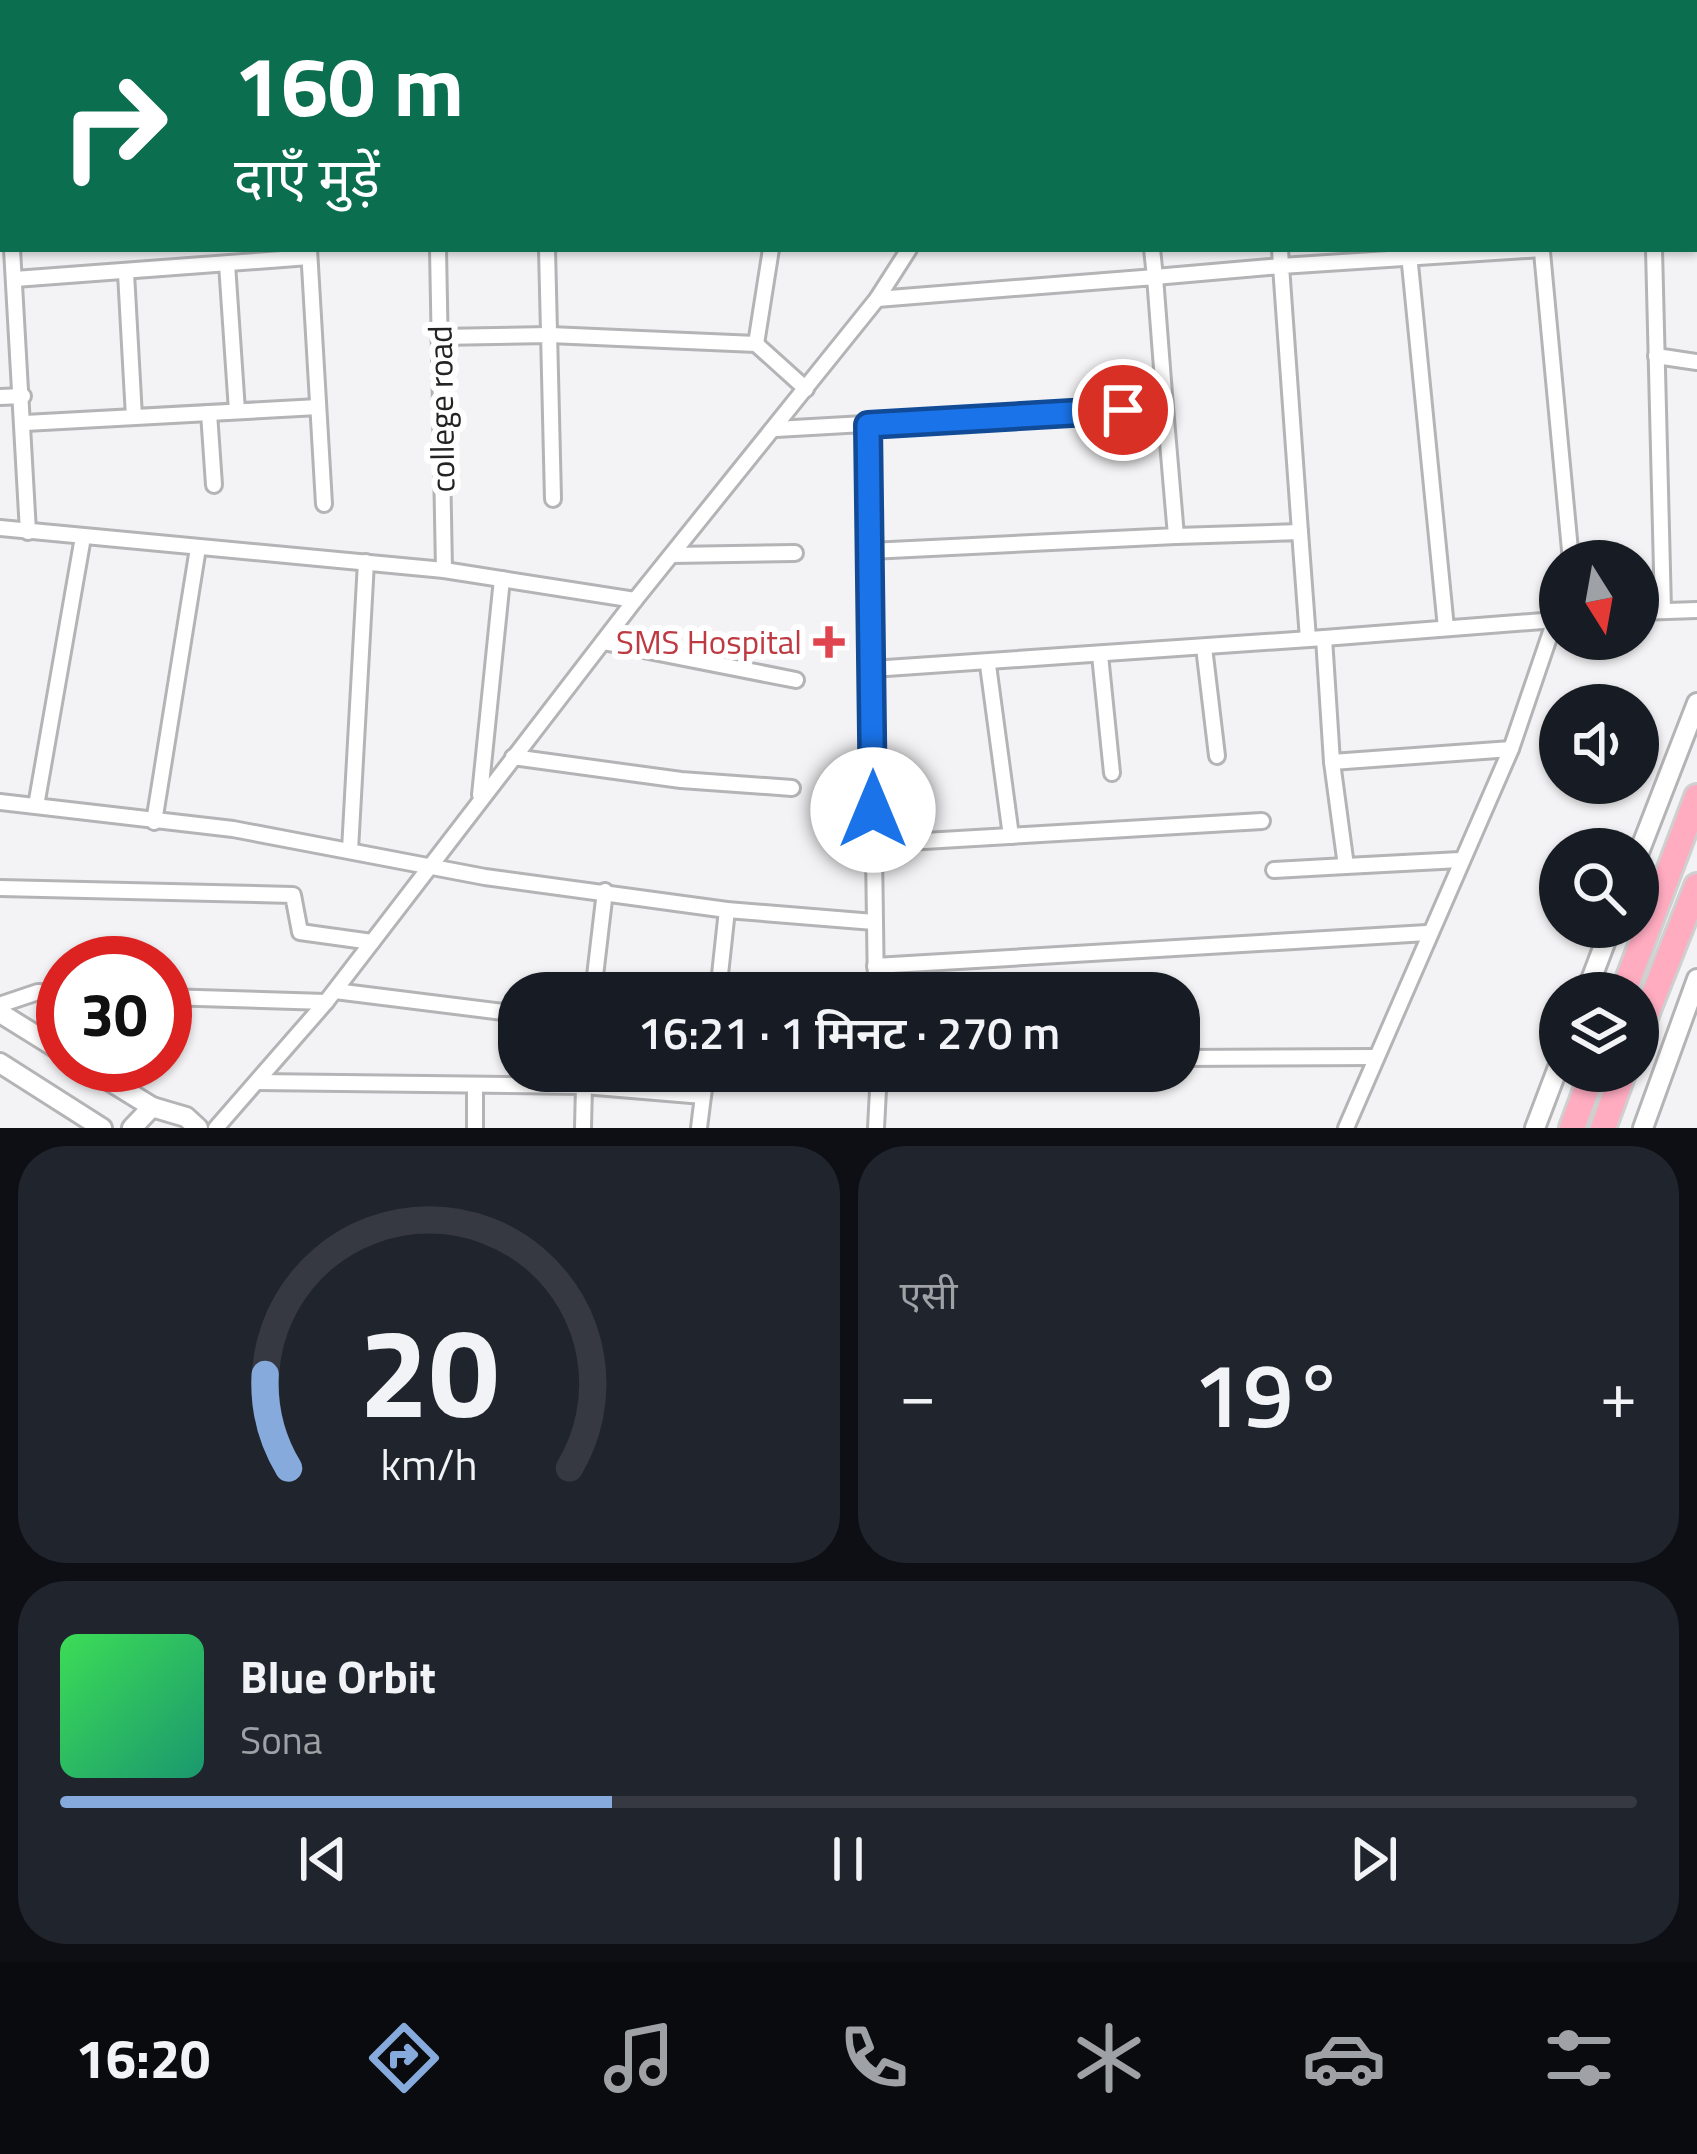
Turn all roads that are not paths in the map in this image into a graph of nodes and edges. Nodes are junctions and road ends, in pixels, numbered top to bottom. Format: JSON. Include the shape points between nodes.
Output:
{"nodes":[{"id":1,"x":12,"y":252,"type":"edge"},
{"id":2,"x":438,"y":252,"type":"edge"},
{"id":3,"x":547,"y":252,"type":"edge"},
{"id":4,"x":771,"y":252,"type":"edge"},
{"id":5,"x":908,"y":252,"type":"edge"},
{"id":6,"x":1152,"y":252,"type":"edge"},
{"id":7,"x":1280,"y":252,"type":"edge"},
{"id":8,"x":1453,"y":252,"type":"edge"},
{"id":9,"x":1542,"y":252,"type":"edge"},
{"id":10,"x":1654,"y":252,"type":"edge"},
{"id":11,"x":309,"y":253,"type":"edge"},
{"id":12,"x":1409,"y":253,"type":"edge"},
{"id":13,"x":227,"y":264,"type":"junction"},
{"id":14,"x":1281,"y":266,"type":"junction"},
{"id":15,"x":126,"y":273,"type":"junction"},
{"id":16,"x":1155,"y":277,"type":"junction"},
{"id":17,"x":15,"y":279,"type":"junction"},
{"id":18,"x":877,"y":299,"type":"junction"},
{"id":19,"x":18,"y":318,"type":"junction"},
{"id":20,"x":0,"y":320,"type":"edge"},
{"id":21,"x":550,"y":335,"type":"junction"},
{"id":22,"x":440,"y":337,"type":"junction"},
{"id":23,"x":756,"y":344,"type":"junction"},
{"id":24,"x":1656,"y":356,"type":"junction"},
{"id":25,"x":1697,"y":362,"type":"edge"},
{"id":26,"x":806,"y":389,"type":"junction"},
{"id":27,"x":23,"y":396,"type":"junction"},
{"id":28,"x":0,"y":397,"type":"edge"},
{"id":29,"x":318,"y":407,"type":"junction"},
{"id":30,"x":1165,"y":407,"type":"junction"},
{"id":31,"x":237,"y":412,"type":"junction"},
{"id":32,"x":209,"y":413,"type":"junction"},
{"id":33,"x":134,"y":417,"type":"junction"},
{"id":34,"x":25,"y":423,"type":"junction"},
{"id":35,"x":868,"y":425,"type":"junction"},
{"id":36,"x":776,"y":429,"type":"junction"},
{"id":37,"x":214,"y":485,"type":"dead end"},
{"id":38,"x":554,"y":500,"type":"dead end"},
{"id":39,"x":324,"y":504,"type":"dead end"},
{"id":40,"x":0,"y":528,"type":"edge"},
{"id":41,"x":28,"y":532,"type":"junction"},
{"id":42,"x":1300,"y":532,"type":"junction"},
{"id":43,"x":1176,"y":536,"type":"junction"},
{"id":44,"x":83,"y":537,"type":"junction"},
{"id":45,"x":1569,"y":540,"type":"edge"},
{"id":46,"x":198,"y":548,"type":"junction"},
{"id":47,"x":870,"y":550,"type":"junction"},
{"id":48,"x":794,"y":553,"type":"dead end"},
{"id":49,"x":672,"y":555,"type":"junction"},
{"id":50,"x":366,"y":562,"type":"junction"},
{"id":51,"x":444,"y":570,"type":"junction"},
{"id":52,"x":502,"y":579,"type":"junction"},
{"id":53,"x":635,"y":600,"type":"junction"},
{"id":54,"x":1659,"y":610,"type":"edge"},
{"id":55,"x":1663,"y":610,"type":"junction"},
{"id":56,"x":1697,"y":610,"type":"edge"},
{"id":57,"x":1539,"y":621,"type":"edge"},
{"id":58,"x":1446,"y":628,"type":"junction"},
{"id":59,"x":1316,"y":639,"type":"junction"},
{"id":60,"x":603,"y":642,"type":"junction"},
{"id":61,"x":1204,"y":647,"type":"junction"},
{"id":62,"x":1100,"y":656,"type":"junction"},
{"id":63,"x":1543,"y":660,"type":"edge"},
{"id":64,"x":988,"y":664,"type":"junction"},
{"id":65,"x":872,"y":669,"type":"junction"},
{"id":66,"x":796,"y":680,"type":"dead end"},
{"id":67,"x":1697,"y":703,"type":"edge"},
{"id":68,"x":1511,"y":749,"type":"junction"},
{"id":69,"x":1217,"y":756,"type":"dead end"},
{"id":70,"x":513,"y":757,"type":"junction"},
{"id":71,"x":1332,"y":762,"type":"junction"},
{"id":72,"x":1112,"y":773,"type":"dead end"},
{"id":73,"x":792,"y":788,"type":"dead end"},
{"id":74,"x":1697,"y":797,"type":"edge"},
{"id":75,"x":480,"y":800,"type":"junction"},
{"id":76,"x":0,"y":802,"type":"edge"},
{"id":77,"x":36,"y":806,"type":"junction"},
{"id":78,"x":1262,"y":821,"type":"dead end"},
{"id":79,"x":154,"y":822,"type":"junction"},
{"id":80,"x":1648,"y":828,"type":"edge"},
{"id":81,"x":1011,"y":836,"type":"junction"},
{"id":82,"x":873,"y":844,"type":"junction"},
{"id":83,"x":350,"y":850,"type":"junction"},
{"id":84,"x":1460,"y":860,"type":"junction"},
{"id":85,"x":433,"y":865,"type":"junction"},
{"id":86,"x":1346,"y":866,"type":"junction"},
{"id":87,"x":1274,"y":871,"type":"dead end"},
{"id":88,"x":1697,"y":886,"type":"edge"},
{"id":89,"x":0,"y":888,"type":"edge"},
{"id":90,"x":605,"y":891,"type":"junction"},
{"id":91,"x":727,"y":910,"type":"junction"},
{"id":92,"x":874,"y":922,"type":"junction"},
{"id":93,"x":1427,"y":933,"type":"junction"},
{"id":94,"x":372,"y":941,"type":"junction"},
{"id":95,"x":874,"y":966,"type":"junction"},
{"id":96,"x":596,"y":972,"type":"edge"},
{"id":97,"x":719,"y":972,"type":"edge"},
{"id":98,"x":874,"y":972,"type":"edge"},
{"id":99,"x":1631,"y":972,"type":"edge"},
{"id":100,"x":1697,"y":980,"type":"edge"},
{"id":101,"x":1659,"y":982,"type":"edge"},
{"id":102,"x":36,"y":993,"type":"edge"},
{"id":103,"x":331,"y":996,"type":"junction"},
{"id":104,"x":192,"y":997,"type":"edge"},
{"id":105,"x":498,"y":1012,"type":"edge"},
{"id":106,"x":1,"y":1014,"type":"edge"},
{"id":107,"x":1691,"y":1017,"type":"edge"},
{"id":108,"x":36,"y":1035,"type":"edge"},
{"id":109,"x":1375,"y":1057,"type":"junction"},
{"id":110,"x":1200,"y":1058,"type":"edge"},
{"id":111,"x":0,"y":1063,"type":"edge"},
{"id":112,"x":257,"y":1082,"type":"junction"},
{"id":113,"x":498,"y":1084,"type":"edge"},
{"id":114,"x":475,"y":1086,"type":"junction"},
{"id":115,"x":128,"y":1092,"type":"edge"},
{"id":116,"x":584,"y":1092,"type":"edge"},
{"id":117,"x":677,"y":1092,"type":"edge"},
{"id":118,"x":704,"y":1092,"type":"edge"},
{"id":119,"x":878,"y":1092,"type":"edge"},
{"id":120,"x":1549,"y":1092,"type":"edge"},
{"id":121,"x":1585,"y":1092,"type":"edge"},
{"id":122,"x":1616,"y":1092,"type":"edge"},
{"id":123,"x":703,"y":1096,"type":"junction"},
{"id":124,"x":152,"y":1107,"type":"junction"},
{"id":125,"x":102,"y":1128,"type":"edge"},
{"id":126,"x":132,"y":1128,"type":"edge"},
{"id":127,"x":197,"y":1128,"type":"edge"},
{"id":128,"x":216,"y":1128,"type":"edge"},
{"id":129,"x":475,"y":1128,"type":"edge"},
{"id":130,"x":583,"y":1128,"type":"edge"},
{"id":131,"x":699,"y":1128,"type":"edge"},
{"id":132,"x":876,"y":1128,"type":"edge"},
{"id":133,"x":1346,"y":1128,"type":"edge"},
{"id":134,"x":1535,"y":1128,"type":"edge"},
{"id":135,"x":1572,"y":1128,"type":"edge"},
{"id":136,"x":1603,"y":1128,"type":"edge"},
{"id":137,"x":1643,"y":1128,"type":"edge"}],
"edges":[{"from":1,"to":17,"type":"street"},
{"from":2,"to":22,"type":"street","name":"college road"},
{"from":3,"to":21,"type":"street"},
{"from":4,"to":23,"type":"street"},
{"from":5,"to":18,"type":"street"},
{"from":6,"to":16,"type":"street"},
{"from":7,"to":14,"type":"street"},
{"from":8,"to":12,"type":"street"},
{"from":9,"to":45,"type":"street"},
{"from":10,"to":24,"type":"street"},
{"from":11,"to":13,"type":"street"},
{"from":11,"to":29,"type":"street"},
{"from":12,"to":14,"type":"street"},
{"from":12,"to":58,"type":"street"},
{"from":13,"to":15,"type":"street"},
{"from":13,"to":31,"type":"street"},
{"from":14,"to":16,"type":"street"},
{"from":14,"to":42,"type":"street"},
{"from":15,"to":17,"type":"street"},
{"from":15,"to":33,"type":"street"},
{"from":16,"to":18,"type":"street"},
{"from":16,"to":30,"type":"street"},
{"from":17,"to":19,"type":"street"},
{"from":18,"to":26,"type":"street"},
{"from":19,"to":20,"type":"street"},
{"from":19,"to":27,"type":"street"},
{"from":21,"to":22,"type":"street"},
{"from":21,"to":23,"type":"street"},
{"from":21,"to":38,"type":"street"},
{"from":22,"to":51,"type":"street","name":"college road"},
{"from":23,"to":26,"type":"street"},
{"from":24,"to":25,"type":"street"},
{"from":24,"to":55,"type":"street"},
{"from":26,"to":36,"type":"street"},
{"from":27,"to":28,"type":"street"},
{"from":27,"to":34,"type":"street"},
{"from":29,"to":31,"type":"street"},
{"from":29,"to":39,"type":"street"},
{"from":30,"to":35,"type":"street"},
{"from":30,"to":43,"type":"street"},
{"from":31,"to":32,"type":"street"},
{"from":32,"to":33,"type":"street"},
{"from":32,"to":37,"type":"street"},
{"from":33,"to":34,"type":"street"},
{"from":34,"to":41,"type":"street"},
{"from":35,"to":36,"type":"street"},
{"from":35,"to":47,"type":"street"},
{"from":36,"to":49,"type":"street"},
{"from":40,"to":41,"type":"street"},
{"from":41,"to":44,"type":"street"},
{"from":42,"to":43,"type":"street"},
{"from":42,"to":59,"type":"street"},
{"from":43,"to":47,"type":"street"},
{"from":44,"to":46,"type":"street"},
{"from":44,"to":77,"type":"street"},
{"from":46,"to":50,"type":"street"},
{"from":46,"to":79,"type":"street"},
{"from":47,"to":65,"type":"street"},
{"from":48,"to":49,"type":"street"},
{"from":49,"to":53,"type":"street"},
{"from":50,"to":51,"type":"street"},
{"from":50,"to":83,"type":"street"},
{"from":51,"to":52,"type":"street"},
{"from":52,"to":53,"type":"street"},
{"from":52,"to":75,"type":"street"},
{"from":53,"to":60,"type":"street"},
{"from":54,"to":55,"type":"street"},
{"from":55,"to":56,"type":"street"},
{"from":57,"to":58,"type":"street"},
{"from":58,"to":59,"type":"street"},
{"from":59,"to":61,"type":"street"},
{"from":59,"to":71,"type":"street"},
{"from":60,"to":66,"type":"street"},
{"from":60,"to":70,"type":"street"},
{"from":61,"to":62,"type":"street"},
{"from":61,"to":69,"type":"street"},
{"from":62,"to":64,"type":"street"},
{"from":62,"to":72,"type":"street"},
{"from":63,"to":68,"type":"street"},
{"from":64,"to":65,"type":"street"},
{"from":64,"to":81,"type":"street"},
{"from":65,"to":82,"type":"street"},
{"from":67,"to":80,"type":"main road"},
{"from":68,"to":71,"type":"street"},
{"from":68,"to":84,"type":"street"},
{"from":70,"to":73,"type":"street"},
{"from":70,"to":75,"type":"street"},
{"from":71,"to":86,"type":"street"},
{"from":74,"to":99,"type":"highway"},
{"from":75,"to":85,"type":"street"},
{"from":76,"to":77,"type":"street"},
{"from":77,"to":79,"type":"street"},
{"from":78,"to":81,"type":"street"},
{"from":79,"to":83,"type":"street"},
{"from":81,"to":82,"type":"street"},
{"from":82,"to":92,"type":"street"},
{"from":83,"to":85,"type":"street"},
{"from":84,"to":86,"type":"street"},
{"from":84,"to":93,"type":"street"},
{"from":85,"to":90,"type":"street"},
{"from":85,"to":94,"type":"street"},
{"from":86,"to":87,"type":"street"},
{"from":88,"to":101,"type":"highway"},
{"from":89,"to":94,"type":"street","via":[[293,895],[300,932]]},
{"from":90,"to":91,"type":"street"},
{"from":90,"to":96,"type":"street"},
{"from":91,"to":92,"type":"street"},
{"from":91,"to":97,"type":"street"},
{"from":92,"to":95,"type":"street"},
{"from":93,"to":95,"type":"street"},
{"from":93,"to":109,"type":"street"},
{"from":94,"to":103,"type":"street"},
{"from":95,"to":98,"type":"street"},
{"from":100,"to":107,"type":"main road"},
{"from":102,"to":106,"type":"street","via":[[2,1004]]},
{"from":103,"to":104,"type":"street"},
{"from":103,"to":105,"type":"street"},
{"from":103,"to":112,"type":"street"},
{"from":106,"to":108,"type":"main road"},
{"from":107,"to":137,"type":"main road"},
{"from":109,"to":110,"type":"street"},
{"from":109,"to":133,"type":"street"},
{"from":111,"to":125,"type":"main road"},
{"from":112,"to":114,"type":"street"},
{"from":112,"to":128,"type":"street"},
{"from":113,"to":114,"type":"street"},
{"from":114,"to":129,"type":"street"},
{"from":115,"to":124,"type":"main road"},
{"from":116,"to":130,"type":"street"},
{"from":117,"to":123,"type":"street"},
{"from":118,"to":123,"type":"street"},
{"from":119,"to":132,"type":"street"},
{"from":120,"to":134,"type":"main road"},
{"from":121,"to":135,"type":"highway"},
{"from":122,"to":136,"type":"highway"},
{"from":123,"to":131,"type":"street"},
{"from":124,"to":126,"type":"main road"},
{"from":124,"to":127,"type":"main road"}]}
